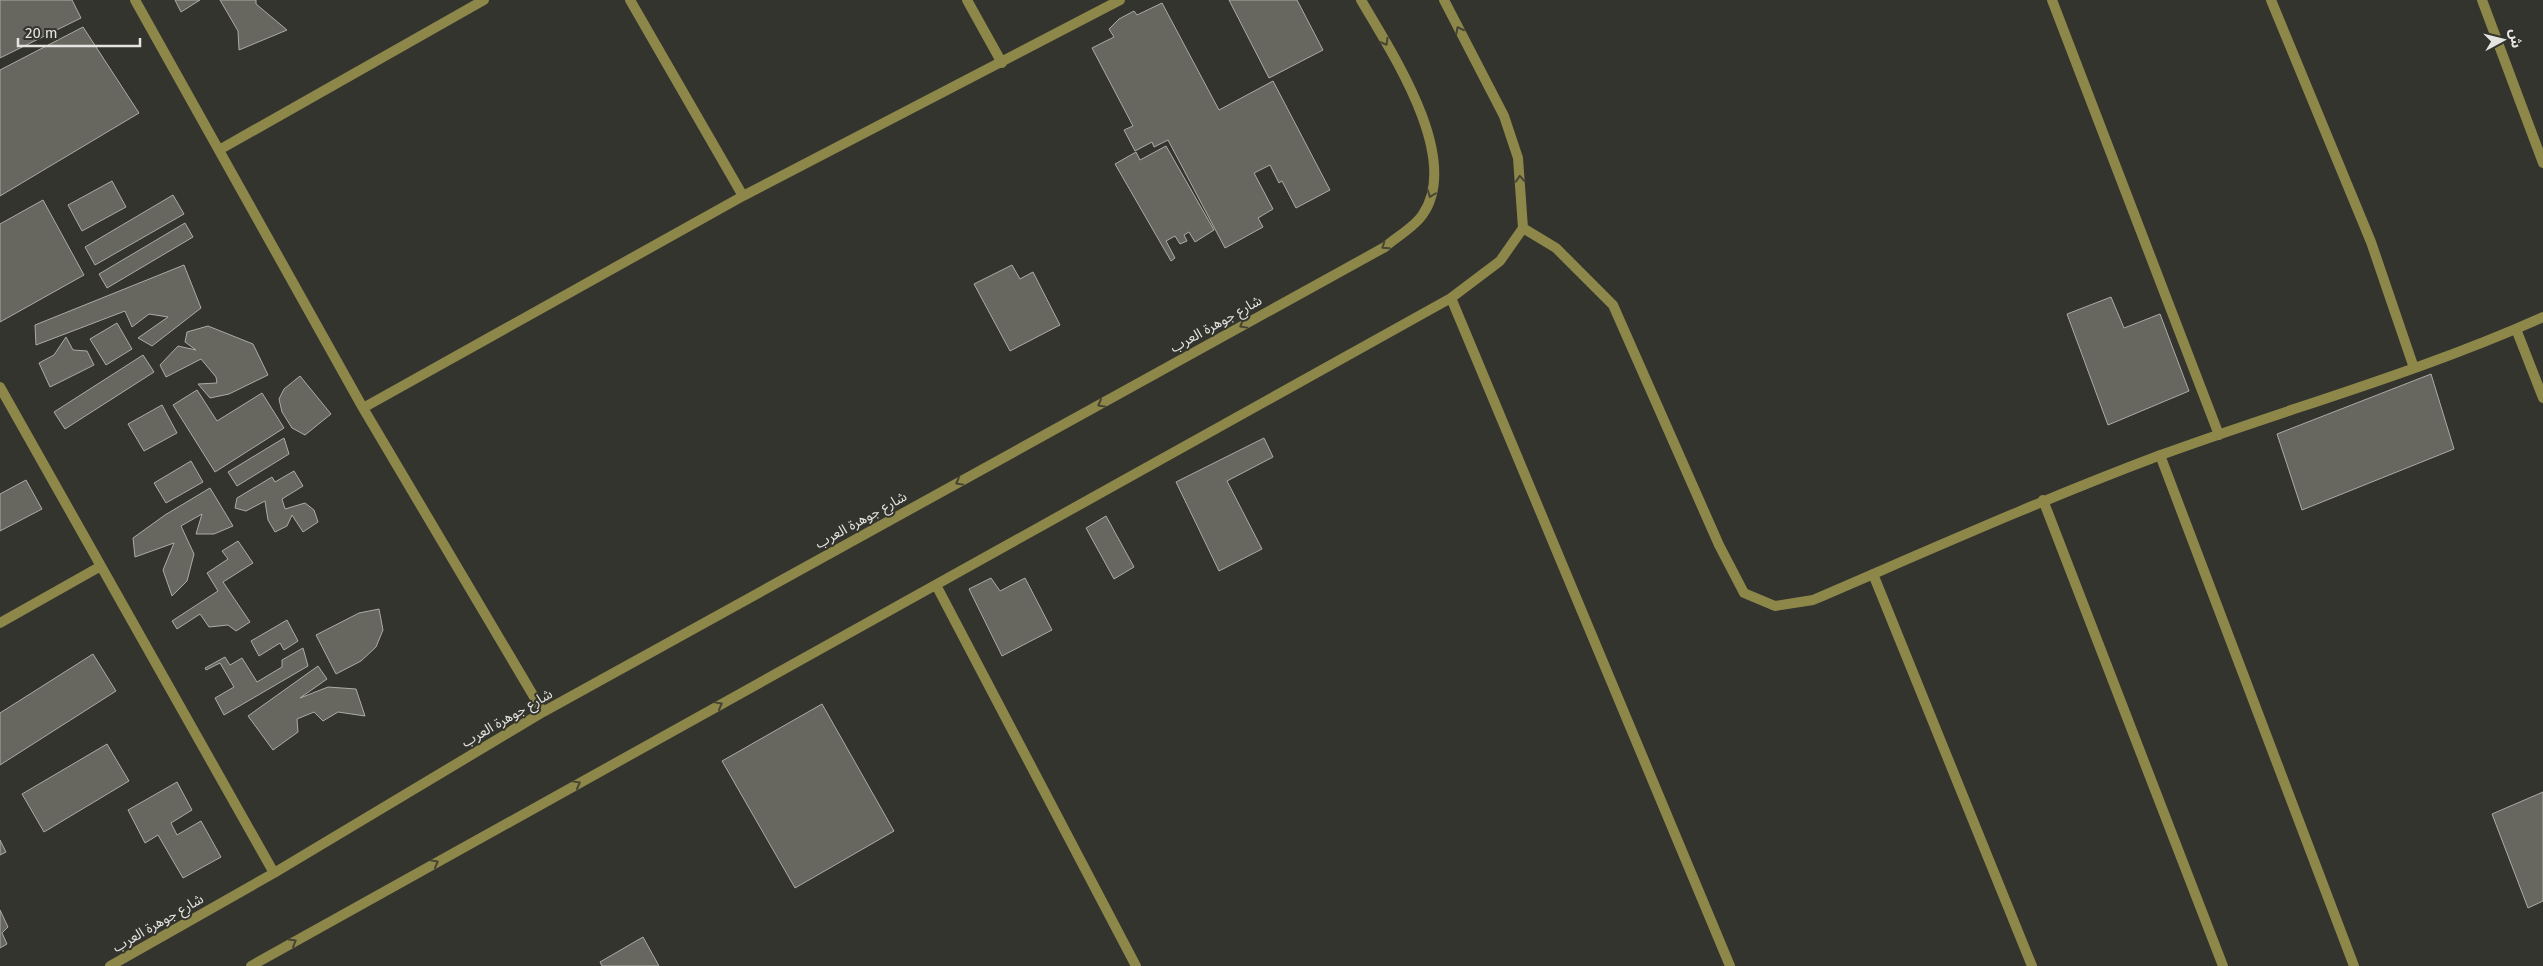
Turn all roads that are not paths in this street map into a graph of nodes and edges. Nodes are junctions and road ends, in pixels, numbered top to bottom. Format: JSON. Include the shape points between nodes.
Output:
{"nodes":[{"id":1,"x":135,"y":0,"type":"edge"},
{"id":2,"x":484,"y":0,"type":"edge"},
{"id":3,"x":630,"y":0,"type":"edge"},
{"id":4,"x":967,"y":0,"type":"edge"},
{"id":5,"x":1120,"y":0,"type":"edge"},
{"id":6,"x":1361,"y":0,"type":"edge"},
{"id":7,"x":1444,"y":0,"type":"edge"},
{"id":8,"x":2052,"y":0,"type":"edge"},
{"id":9,"x":2271,"y":0,"type":"edge"},
{"id":10,"x":2482,"y":0,"type":"edge"},
{"id":11,"x":1002,"y":63,"type":"junction"},
{"id":12,"x":219,"y":150,"type":"junction"},
{"id":13,"x":2543,"y":163,"type":"edge"},
{"id":14,"x":743,"y":196,"type":"junction"},
{"id":15,"x":1523,"y":228,"type":"junction"},
{"id":16,"x":1451,"y":298,"type":"junction"},
{"id":17,"x":2543,"y":318,"type":"edge"},
{"id":18,"x":2516,"y":329,"type":"junction"},
{"id":19,"x":2414,"y":368,"type":"junction"},
{"id":20,"x":0,"y":387,"type":"edge"},
{"id":21,"x":2543,"y":398,"type":"edge"},
{"id":22,"x":363,"y":408,"type":"junction"},
{"id":23,"x":2220,"y":435,"type":"junction"},
{"id":24,"x":2160,"y":455,"type":"junction"},
{"id":25,"x":2043,"y":500,"type":"junction"},
{"id":26,"x":101,"y":566,"type":"junction"},
{"id":27,"x":1873,"y":574,"type":"junction"},
{"id":28,"x":936,"y":585,"type":"junction"},
{"id":29,"x":0,"y":623,"type":"edge"},
{"id":30,"x":543,"y":712,"type":"junction"},
{"id":31,"x":274,"y":873,"type":"junction"},
{"id":32,"x":110,"y":966,"type":"edge"},
{"id":33,"x":251,"y":966,"type":"edge"},
{"id":34,"x":1136,"y":966,"type":"edge"},
{"id":35,"x":1730,"y":966,"type":"edge"},
{"id":36,"x":2032,"y":966,"type":"edge"},
{"id":37,"x":2223,"y":966,"type":"edge"},
{"id":38,"x":2354,"y":966,"type":"edge"}],
"edges":[{"from":1,"to":12,"type":"street"},
{"from":2,"to":12,"type":"street"},
{"from":3,"to":14,"type":"street"},
{"from":4,"to":11,"type":"street"},
{"from":5,"to":11,"type":"street"},
{"from":6,"to":30,"type":"street","name":"شارع جوهرة العرب","one_way":true,"via":[[1421,112],[1432,147],[1434,186],[1423,215],[1385,247]]},
{"from":15,"to":7,"type":"street","one_way":true,"via":[[1518,158],[1504,116]]},
{"from":8,"to":23,"type":"street"},
{"from":9,"to":19,"type":"street","via":[[2372,242]]},
{"from":10,"to":13,"type":"street"},
{"from":11,"to":14,"type":"street"},
{"from":12,"to":22,"type":"street"},
{"from":14,"to":22,"type":"street"},
{"from":15,"to":16,"type":"street","via":[[1500,261]]},
{"from":15,"to":27,"type":"street","via":[[1556,248],[1613,305],[1719,545],[1744,593],[1775,606],[1813,600]]},
{"from":16,"to":28,"type":"street"},
{"from":16,"to":35,"type":"street"},
{"from":17,"to":18,"type":"street"},
{"from":18,"to":19,"type":"street"},
{"from":18,"to":21,"type":"street"},
{"from":19,"to":23,"type":"street"},
{"from":20,"to":26,"type":"street"},
{"from":22,"to":30,"type":"street"},
{"from":23,"to":24,"type":"street"},
{"from":24,"to":25,"type":"street"},
{"from":24,"to":38,"type":"street"},
{"from":25,"to":27,"type":"street"},
{"from":25,"to":37,"type":"street"},
{"from":26,"to":29,"type":"street"},
{"from":26,"to":31,"type":"street"},
{"from":27,"to":36,"type":"street"},
{"from":33,"to":28,"type":"street","one_way":true},
{"from":28,"to":34,"type":"street"},
{"from":30,"to":31,"type":"street","name":"شارع جوهرة العرب"},
{"from":31,"to":32,"type":"street","name":"شارع جوهرة العرب"}]}
